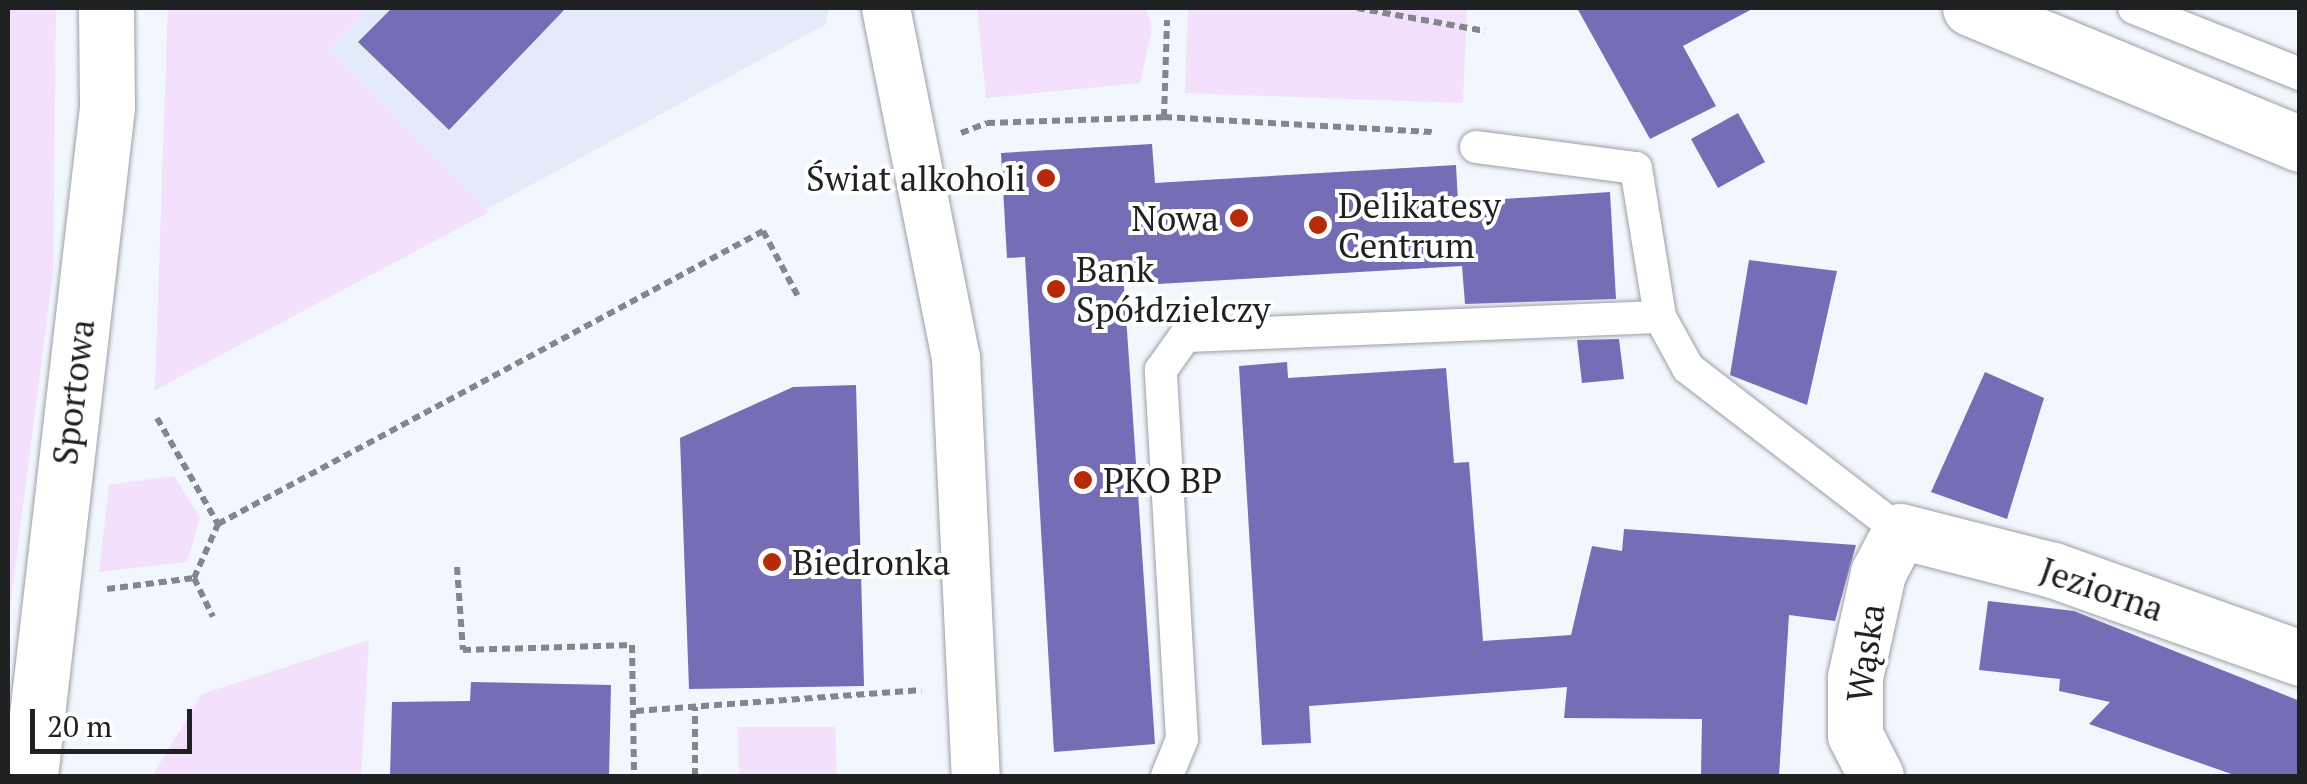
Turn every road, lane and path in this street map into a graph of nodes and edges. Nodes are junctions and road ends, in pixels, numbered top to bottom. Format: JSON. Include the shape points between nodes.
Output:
{"nodes":[{"id":1,"x":106,"y":8,"type":"edge"},
{"id":2,"x":886,"y":8,"type":"edge"},
{"id":3,"x":1356,"y":8,"type":"edge"},
{"id":4,"x":1970,"y":8,"type":"edge"},
{"id":5,"x":2134,"y":8,"type":"edge"},
{"id":6,"x":1168,"y":20,"type":"dead end"},
{"id":7,"x":1485,"y":30,"type":"dead end"},
{"id":8,"x":2300,"y":74,"type":"edge"},
{"id":9,"x":1164,"y":116,"type":"junction"},
{"id":10,"x":987,"y":124,"type":"dead end"},
{"id":11,"x":1423,"y":131,"type":"dead end"},
{"id":12,"x":2300,"y":144,"type":"edge"},
{"id":13,"x":1476,"y":146,"type":"dead end"},
{"id":14,"x":799,"y":298,"type":"dead end"},
{"id":15,"x":1660,"y":317,"type":"junction"},
{"id":16,"x":157,"y":418,"type":"dead end"},
{"id":17,"x":218,"y":524,"type":"junction"},
{"id":18,"x":1900,"y":531,"type":"junction"},
{"id":19,"x":458,"y":567,"type":"dead end"},
{"id":20,"x":194,"y":578,"type":"junction"},
{"id":21,"x":51,"y":597,"type":"junction"},
{"id":22,"x":213,"y":617,"type":"dead end"},
{"id":23,"x":2300,"y":658,"type":"edge"},
{"id":24,"x":928,"y":689,"type":"dead end"},
{"id":25,"x":696,"y":706,"type":"junction"},
{"id":26,"x":636,"y":711,"type":"junction"},
{"id":27,"x":30,"y":776,"type":"edge"},
{"id":28,"x":634,"y":776,"type":"edge"},
{"id":29,"x":695,"y":776,"type":"edge"},
{"id":30,"x":976,"y":776,"type":"edge"},
{"id":31,"x":1167,"y":776,"type":"edge"},
{"id":32,"x":1876,"y":776,"type":"edge"}],
"edges":[{"from":1,"to":21,"type":"street","name":"Sportowa","via":[[107,107]]},
{"from":2,"to":30,"type":"street","via":[[956,358]]},
{"from":3,"to":7,"type":"path"},
{"from":4,"to":12,"type":"street"},
{"from":5,"to":8,"type":"lane"},
{"from":6,"to":9,"type":"path"},
{"from":9,"to":10,"type":"path"},
{"from":9,"to":11,"type":"path"},
{"from":13,"to":15,"type":"lane","via":[[1636,168]]},
{"from":14,"to":17,"type":"path","via":[[763,232]]},
{"from":15,"to":18,"type":"lane","via":[[1688,368]]},
{"from":15,"to":31,"type":"lane","via":[[1184,336],[1160,370],[1182,739]]},
{"from":16,"to":17,"type":"path"},
{"from":17,"to":20,"type":"path"},
{"from":18,"to":23,"type":"street","name":"Jeziorna","via":[[2054,570]]},
{"from":18,"to":32,"type":"street","name":"Wąska","via":[[1878,573],[1855,677],[1855,735]]},
{"from":19,"to":26,"type":"path","via":[[463,650],[632,645]]},
{"from":20,"to":21,"type":"path"},
{"from":20,"to":22,"type":"path"},
{"from":21,"to":27,"type":"street","name":"Sportowa"},
{"from":24,"to":25,"type":"path"},
{"from":25,"to":26,"type":"path"},
{"from":25,"to":29,"type":"path"},
{"from":26,"to":28,"type":"path"}]}
